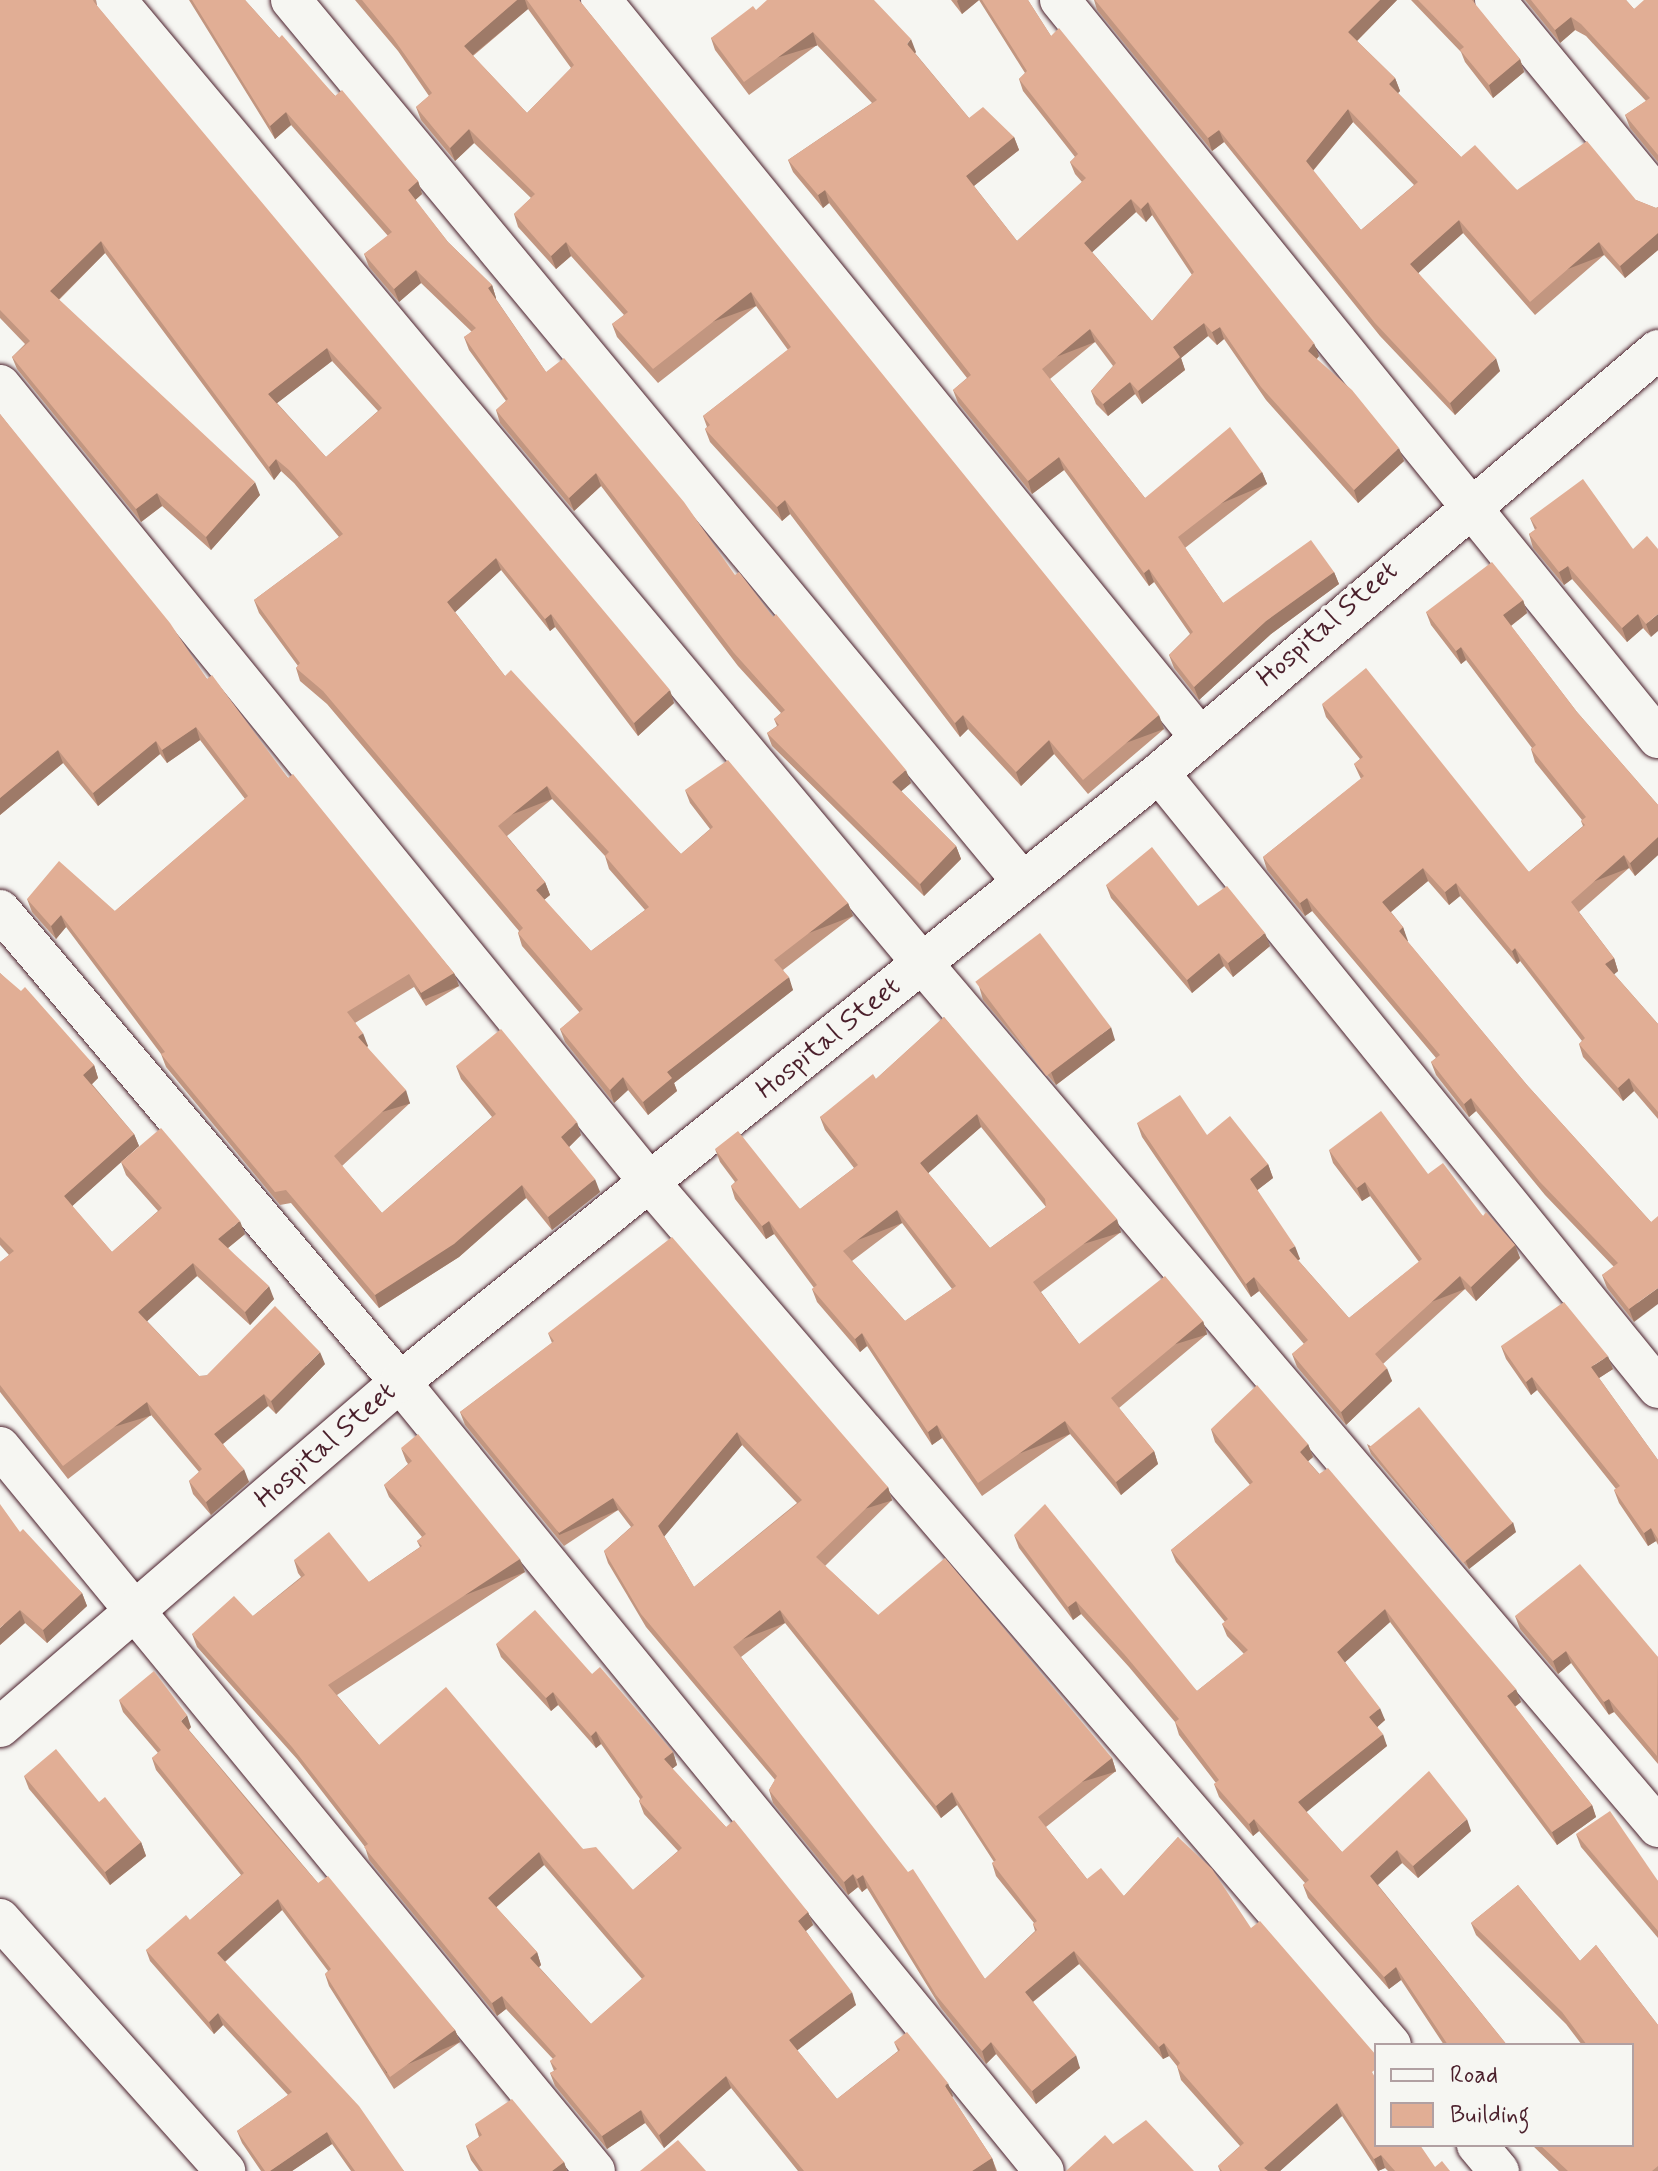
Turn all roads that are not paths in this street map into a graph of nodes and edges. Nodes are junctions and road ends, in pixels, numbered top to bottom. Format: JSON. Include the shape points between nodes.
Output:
{"nodes":[{"id":1,"x":116,"y":0,"type":"edge"},
{"id":2,"x":291,"y":0,"type":"edge"},
{"id":3,"x":601,"y":0,"type":"edge"},
{"id":4,"x":1060,"y":0,"type":"edge"},
{"id":5,"x":1495,"y":0,"type":"edge"},
{"id":6,"x":1658,"y":198,"type":"edge"},
{"id":7,"x":1658,"y":350,"type":"edge"},
{"id":8,"x":0,"y":385,"type":"edge"},
{"id":9,"x":1469,"y":506,"type":"junction"},
{"id":10,"x":1200,"y":737,"type":"junction"},
{"id":11,"x":1658,"y":738,"type":"edge"},
{"id":12,"x":1159,"y":773,"type":"junction"},
{"id":13,"x":1022,"y":881,"type":"junction"},
{"id":14,"x":0,"y":910,"type":"edge"},
{"id":15,"x":922,"y":963,"type":"junction"},
{"id":16,"x":651,"y":1184,"type":"junction"},
{"id":17,"x":400,"y":1382,"type":"junction"},
{"id":18,"x":1658,"y":1388,"type":"edge"},
{"id":19,"x":0,"y":1447,"type":"edge"},
{"id":20,"x":135,"y":1610,"type":"junction"},
{"id":21,"x":0,"y":1727,"type":"edge"},
{"id":22,"x":1658,"y":1827,"type":"edge"},
{"id":23,"x":0,"y":1919,"type":"edge"},
{"id":24,"x":1389,"y":2043,"type":"edge"},
{"id":25,"x":1479,"y":2147,"type":"edge"},
{"id":26,"x":225,"y":2171,"type":"edge"},
{"id":27,"x":595,"y":2171,"type":"edge"},
{"id":28,"x":1044,"y":2171,"type":"edge"},
{"id":29,"x":1499,"y":2171,"type":"edge"}],
"edges":[{"from":1,"to":15,"type":"street"},
{"from":2,"to":13,"type":"street"},
{"from":3,"to":10,"type":"street"},
{"from":4,"to":9,"type":"street"},
{"from":5,"to":6,"type":"street"},
{"from":7,"to":9,"type":"street","name":"Hospital Steet"},
{"from":8,"to":16,"type":"street"},
{"from":9,"to":10,"type":"street","name":"Hospital Steet"},
{"from":9,"to":11,"type":"street"},
{"from":10,"to":12,"type":"street","name":"Hospital Steet"},
{"from":12,"to":13,"type":"street","name":"Hospital Steet"},
{"from":12,"to":18,"type":"street"},
{"from":13,"to":15,"type":"street","name":"Hospital Steet"},
{"from":14,"to":17,"type":"street"},
{"from":15,"to":16,"type":"street","name":"Hospital Steet"},
{"from":15,"to":22,"type":"street"},
{"from":16,"to":17,"type":"street","name":"Hospital Steet"},
{"from":16,"to":24,"type":"street"},
{"from":17,"to":20,"type":"street","name":"Hospital Steet"},
{"from":17,"to":28,"type":"street"},
{"from":19,"to":20,"type":"street"},
{"from":20,"to":21,"type":"street","name":"Hospital Steet"},
{"from":20,"to":27,"type":"street"},
{"from":23,"to":26,"type":"street"},
{"from":25,"to":29,"type":"street"}]}
